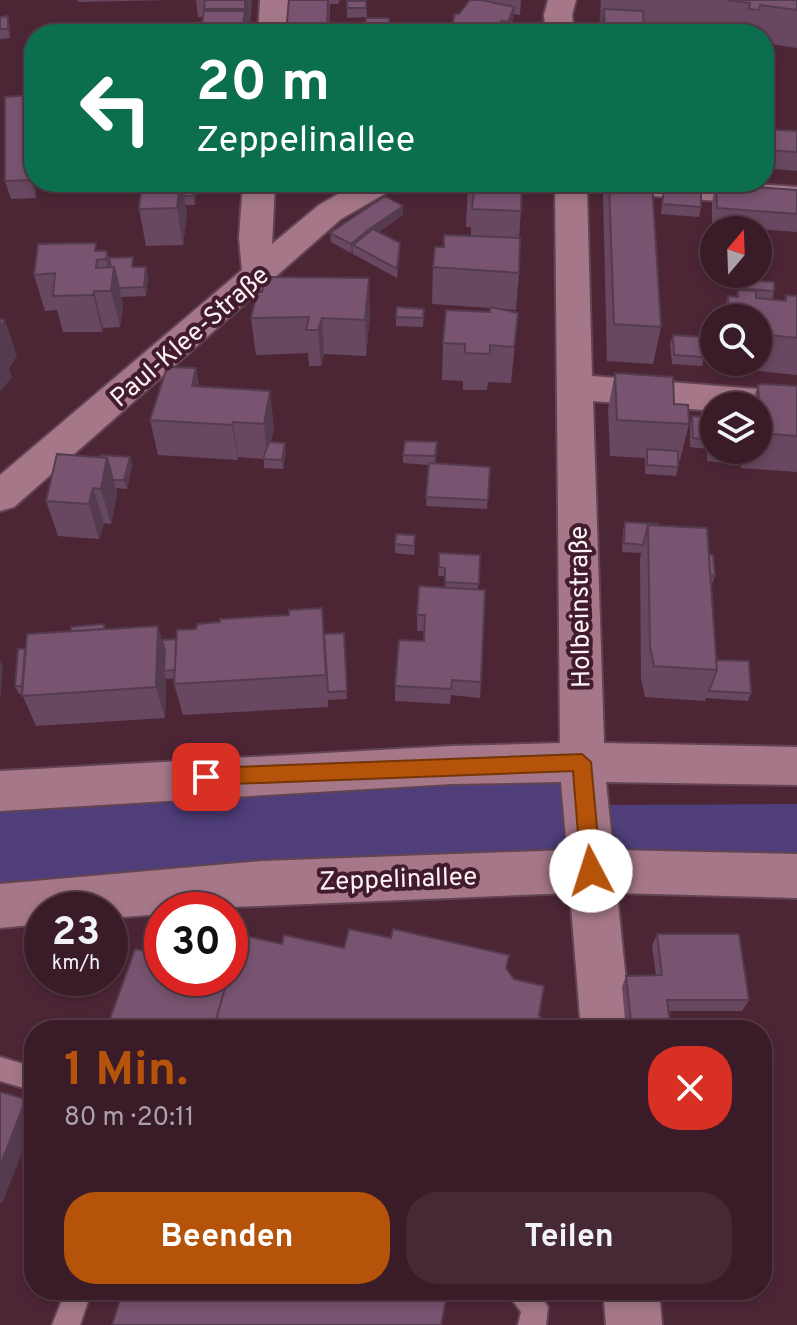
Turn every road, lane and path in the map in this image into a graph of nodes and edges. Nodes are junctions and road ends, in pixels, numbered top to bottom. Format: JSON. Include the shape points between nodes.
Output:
{"nodes":[{"id":1,"x":274,"y":0,"type":"edge"},
{"id":2,"x":562,"y":0,"type":"edge"},
{"id":3,"x":273,"y":24,"type":"edge"},
{"id":4,"x":559,"y":24,"type":"edge"},
{"id":5,"x":258,"y":192,"type":"edge"},
{"id":6,"x":365,"y":192,"type":"edge"},
{"id":7,"x":571,"y":192,"type":"edge"},
{"id":8,"x":728,"y":192,"type":"edge"},
{"id":9,"x":797,"y":197,"type":"edge"},
{"id":10,"x":259,"y":276,"type":"junction"},
{"id":11,"x":575,"y":387,"type":"junction"},
{"id":12,"x":797,"y":405,"type":"edge"},
{"id":13,"x":0,"y":497,"type":"edge"},
{"id":14,"x":582,"y":762,"type":"junction"},
{"id":15,"x":797,"y":766,"type":"edge"},
{"id":16,"x":0,"y":791,"type":"edge"},
{"id":17,"x":591,"y":871,"type":"junction"},
{"id":18,"x":797,"y":876,"type":"edge"},
{"id":19,"x":0,"y":906,"type":"edge"},
{"id":20,"x":605,"y":1020,"type":"edge"},
{"id":21,"x":0,"y":1069,"type":"edge"},
{"id":22,"x":24,"y":1076,"type":"edge"},
{"id":23,"x":75,"y":1300,"type":"edge"},
{"id":24,"x":528,"y":1300,"type":"edge"},
{"id":25,"x":632,"y":1300,"type":"edge"},
{"id":26,"x":66,"y":1325,"type":"edge"},
{"id":27,"x":532,"y":1325,"type":"edge"},
{"id":28,"x":634,"y":1325,"type":"edge"}],
"edges":[{"from":1,"to":3,"type":"street"},
{"from":2,"to":4,"type":"street"},
{"from":5,"to":10,"type":"street"},
{"from":6,"to":10,"type":"street","name":"Paul-Klee-Straße","via":[[330,212]]},
{"from":7,"to":11,"type":"street","name":"Holbeinstraße"},
{"from":8,"to":9,"type":"street"},
{"from":10,"to":13,"type":"street","name":"Paul-Klee-Straße"},
{"from":11,"to":12,"type":"street"},
{"from":11,"to":14,"type":"street","name":"Holbeinstraße"},
{"from":14,"to":15,"type":"street"},
{"from":14,"to":16,"type":"street","via":[[298,771]]},
{"from":14,"to":17,"type":"street","name":"Holbeinstraße"},
{"from":17,"to":18,"type":"street","name":"Zeppelinallee"},
{"from":17,"to":19,"type":"street","name":"Zeppelinallee","via":[[263,883]]},
{"from":17,"to":20,"type":"street","name":"Holbeinstraße"},
{"from":21,"to":22,"type":"lane"},
{"from":23,"to":26,"type":"lane"},
{"from":24,"to":27,"type":"lane","via":[[535,1307]]},
{"from":25,"to":28,"type":"street"}]}
